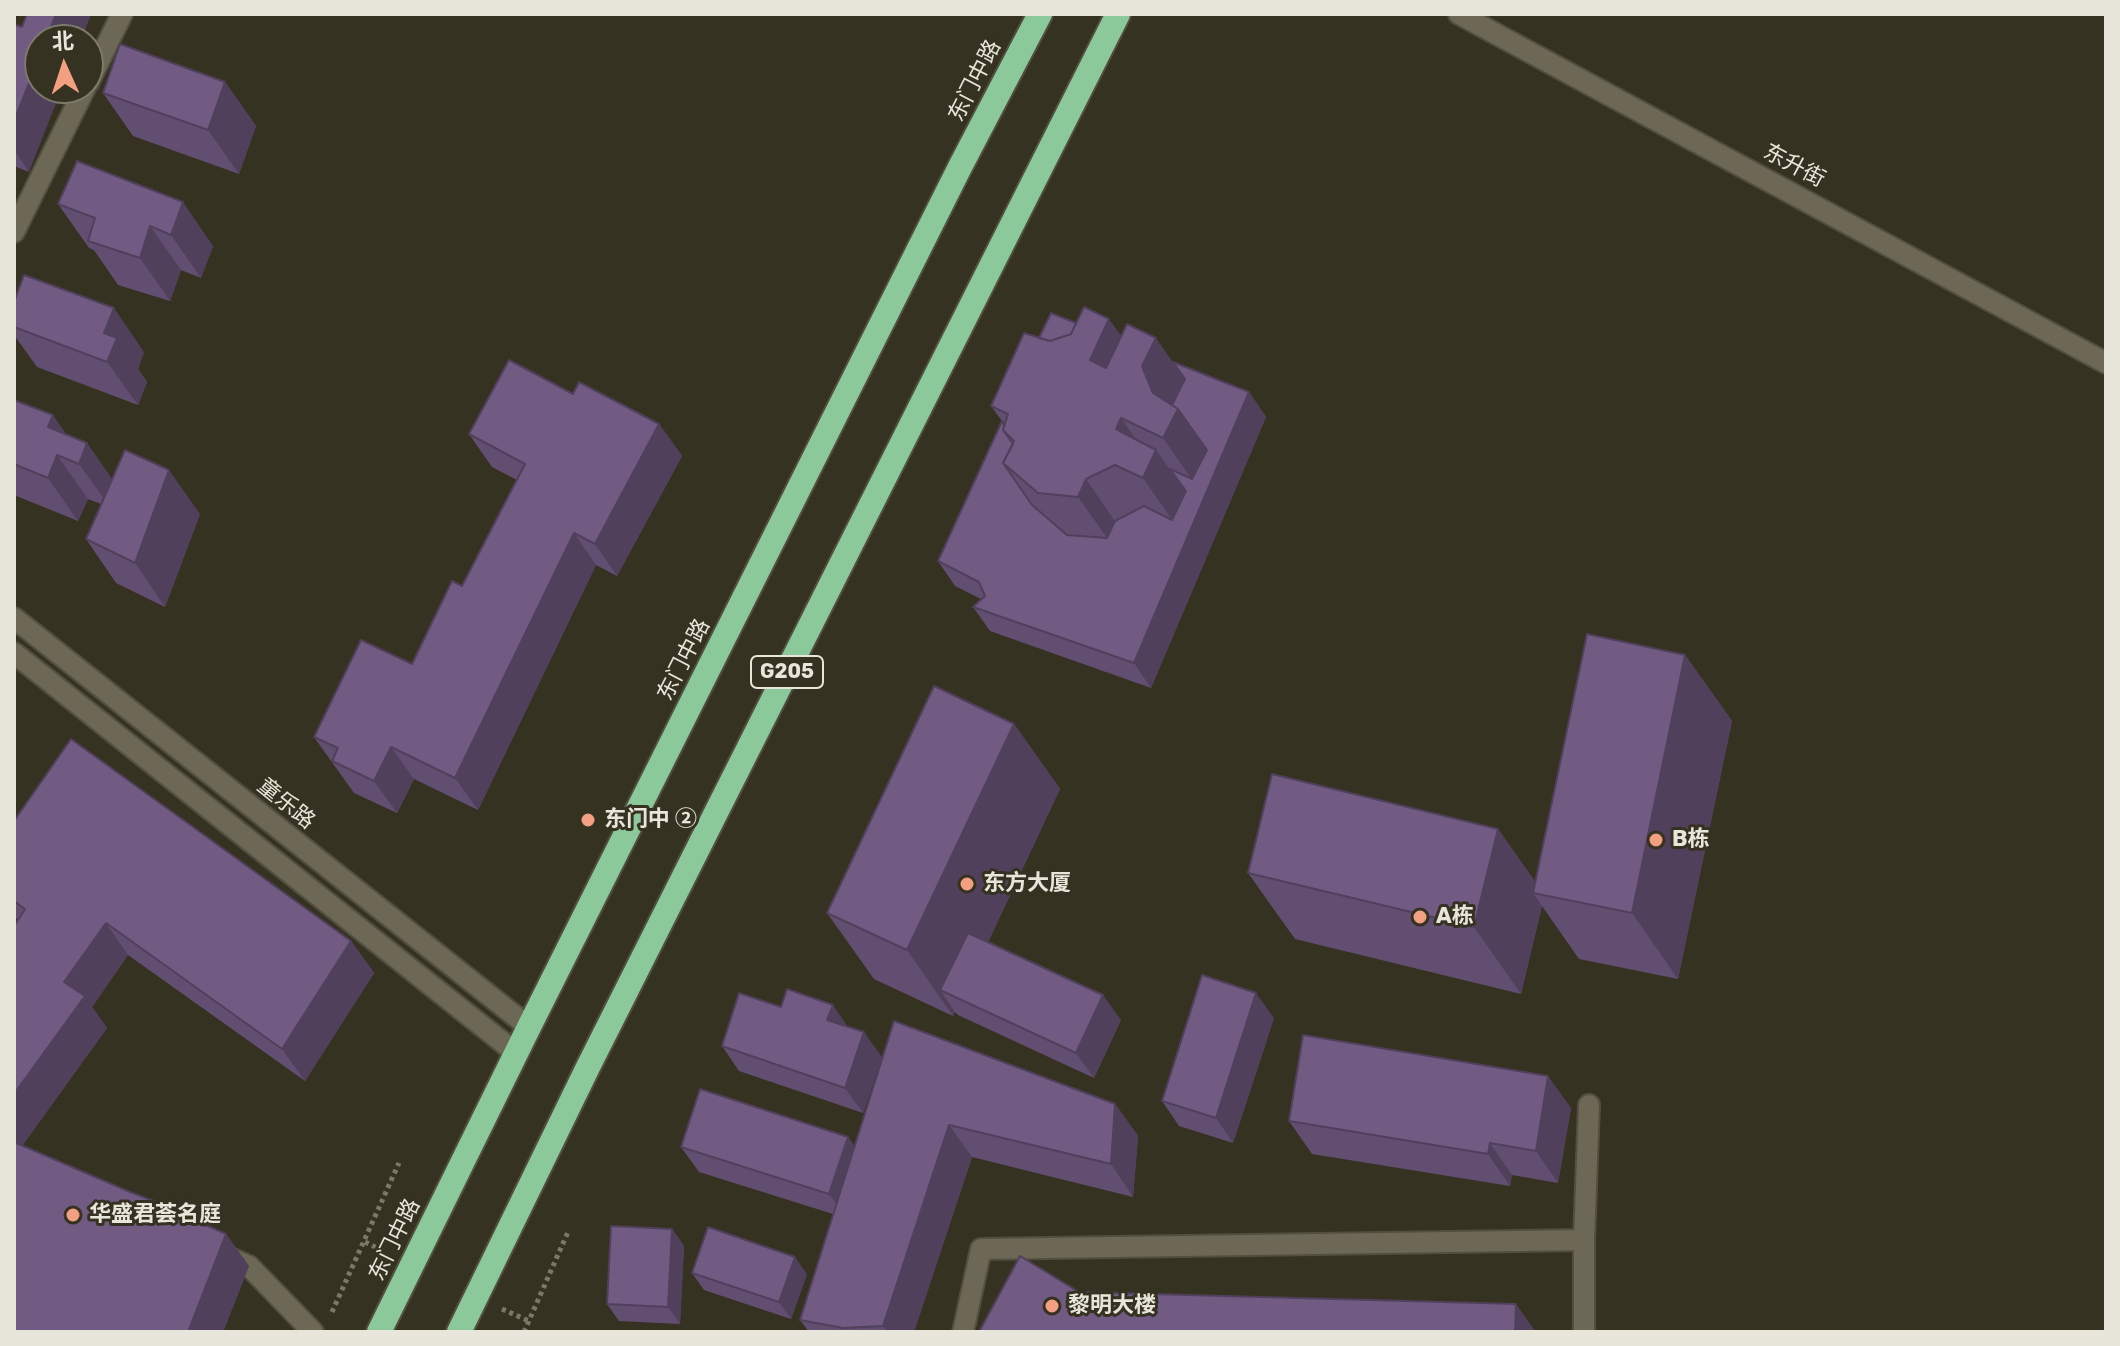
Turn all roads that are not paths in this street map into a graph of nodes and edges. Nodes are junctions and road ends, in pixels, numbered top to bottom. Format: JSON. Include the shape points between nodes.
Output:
{"nodes":[{"id":1,"x":122,"y":14,"type":"edge"},
{"id":2,"x":1040,"y":14,"type":"edge"},
{"id":3,"x":1118,"y":14,"type":"edge"},
{"id":4,"x":1459,"y":14,"type":"edge"},
{"id":5,"x":104,"y":51,"type":"edge"},
{"id":6,"x":78,"y":104,"type":"edge"},
{"id":7,"x":14,"y":232,"type":"edge"},
{"id":8,"x":2106,"y":363,"type":"edge"},
{"id":9,"x":14,"y":618,"type":"edge"},
{"id":10,"x":14,"y":653,"type":"edge"},
{"id":11,"x":529,"y":1027,"type":"junction"},
{"id":12,"x":516,"y":1053,"type":"junction"},
{"id":13,"x":1589,"y":1105,"type":"dead end"},
{"id":14,"x":1584,"y":1240,"type":"junction"},
{"id":15,"x":205,"y":1247,"type":"edge"},
{"id":16,"x":313,"y":1332,"type":"edge"},
{"id":17,"x":379,"y":1332,"type":"edge"},
{"id":18,"x":459,"y":1332,"type":"edge"},
{"id":19,"x":963,"y":1332,"type":"edge"},
{"id":20,"x":1584,"y":1332,"type":"edge"}],
"edges":[{"from":1,"to":5,"type":"street"},
{"from":2,"to":11,"type":"highway","name":"东门中路","number":"G205"},
{"from":3,"to":18,"type":"highway","number":"G205"},
{"from":4,"to":8,"type":"street","name":"东升街"},
{"from":6,"to":7,"type":"street"},
{"from":9,"to":11,"type":"street","name":"童乐路"},
{"from":10,"to":12,"type":"street"},
{"from":11,"to":12,"type":"highway","name":"东门中路","number":"G205"},
{"from":12,"to":17,"type":"highway","name":"东门中路","number":"G205"},
{"from":13,"to":14,"type":"street"},
{"from":14,"to":19,"type":"street","via":[[981,1249]]},
{"from":14,"to":20,"type":"street"},
{"from":15,"to":16,"type":"street","via":[[249,1266]]}]}
